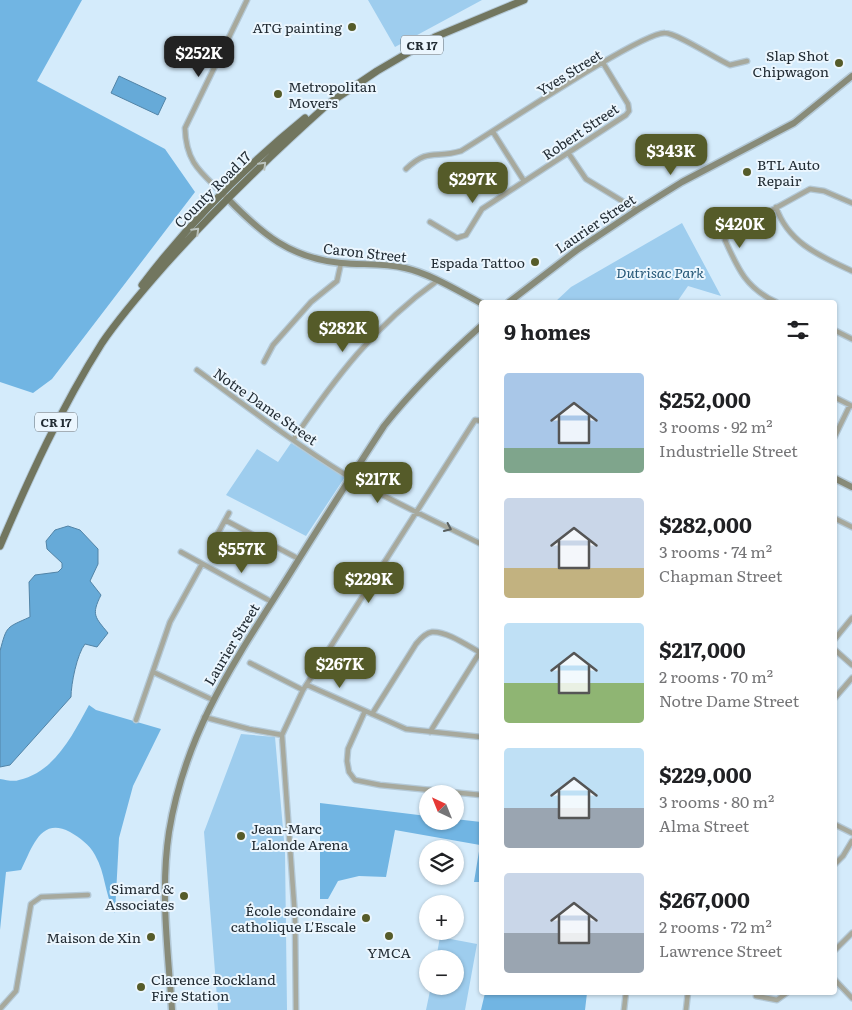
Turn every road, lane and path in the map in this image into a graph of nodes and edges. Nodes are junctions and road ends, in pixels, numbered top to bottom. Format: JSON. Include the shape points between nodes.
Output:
{"nodes":[{"id":1,"x":247,"y":0,"type":"edge"},
{"id":2,"x":524,"y":0,"type":"edge"},
{"id":3,"x":747,"y":60,"type":"dead end"},
{"id":4,"x":603,"y":64,"type":"junction"},
{"id":5,"x":852,"y":76,"type":"edge"},
{"id":6,"x":493,"y":132,"type":"junction"},
{"id":7,"x":569,"y":154,"type":"junction"},
{"id":8,"x":406,"y":169,"type":"dead end"},
{"id":9,"x":524,"y":181,"type":"junction"},
{"id":10,"x":226,"y":196,"type":"junction"},
{"id":11,"x":852,"y":204,"type":"edge"},
{"id":12,"x":776,"y":207,"type":"junction"},
{"id":13,"x":637,"y":210,"type":"junction"},
{"id":14,"x":430,"y":222,"type":"dead end"},
{"id":15,"x":341,"y":263,"type":"junction"},
{"id":16,"x":852,"y":271,"type":"edge"},
{"id":17,"x":437,"y":281,"type":"junction"},
{"id":18,"x":511,"y":300,"type":"edge"},
{"id":19,"x":772,"y":300,"type":"edge"},
{"id":20,"x":479,"y":302,"type":"edge"},
{"id":21,"x":479,"y":328,"type":"edge"},
{"id":22,"x":837,"y":332,"type":"edge"},
{"id":23,"x":852,"y":339,"type":"edge"},
{"id":24,"x":264,"y":362,"type":"dead end"},
{"id":25,"x":197,"y":370,"type":"dead end"},
{"id":26,"x":837,"y":399,"type":"edge"},
{"id":27,"x":851,"y":406,"type":"edge"},
{"id":28,"x":479,"y":421,"type":"edge"},
{"id":29,"x":837,"y":432,"type":"edge"},
{"id":30,"x":293,"y":440,"type":"junction"},
{"id":31,"x":351,"y":477,"type":"junction"},
{"id":32,"x":837,"y":480,"type":"edge"},
{"id":33,"x":852,"y":487,"type":"edge"},
{"id":34,"x":229,"y":513,"type":"dead end"},
{"id":35,"x":416,"y":513,"type":"junction"},
{"id":36,"x":225,"y":520,"type":"junction"},
{"id":37,"x":837,"y":520,"type":"edge"},
{"id":38,"x":852,"y":527,"type":"edge"},
{"id":39,"x":218,"y":533,"type":"dead end"},
{"id":40,"x":479,"y":543,"type":"edge"},
{"id":41,"x":0,"y":546,"type":"edge"},
{"id":42,"x":181,"y":552,"type":"dead end"},
{"id":43,"x":299,"y":559,"type":"junction"},
{"id":44,"x":202,"y":564,"type":"junction"},
{"id":45,"x":272,"y":602,"type":"junction"},
{"id":46,"x":852,"y":618,"type":"edge"},
{"id":47,"x":837,"y":636,"type":"edge"},
{"id":48,"x":479,"y":651,"type":"edge"},
{"id":49,"x":837,"y":652,"type":"edge"},
{"id":50,"x":479,"y":655,"type":"edge"},
{"id":51,"x":250,"y":663,"type":"dead end"},
{"id":52,"x":852,"y":666,"type":"edge"},
{"id":53,"x":153,"y":672,"type":"junction"},
{"id":54,"x":852,"y":678,"type":"edge"},
{"id":55,"x":305,"y":688,"type":"junction"},
{"id":56,"x":837,"y":696,"type":"edge"},
{"id":57,"x":213,"y":700,"type":"junction"},
{"id":58,"x":365,"y":711,"type":"junction"},
{"id":59,"x":372,"y":714,"type":"junction"},
{"id":60,"x":204,"y":717,"type":"junction"},
{"id":61,"x":136,"y":720,"type":"dead end"},
{"id":62,"x":430,"y":732,"type":"junction"},
{"id":63,"x":282,"y":734,"type":"junction"},
{"id":64,"x":479,"y":737,"type":"edge"},
{"id":65,"x":479,"y":795,"type":"edge"},
{"id":66,"x":837,"y":826,"type":"edge"},
{"id":67,"x":852,"y":833,"type":"edge"},
{"id":68,"x":852,"y":841,"type":"edge"},
{"id":69,"x":837,"y":862,"type":"edge"},
{"id":70,"x":88,"y":895,"type":"dead end"},
{"id":71,"x":852,"y":933,"type":"edge"},
{"id":72,"x":837,"y":948,"type":"edge"},
{"id":73,"x":837,"y":982,"type":"edge"},
{"id":74,"x":626,"y":995,"type":"edge"},
{"id":75,"x":688,"y":995,"type":"edge"},
{"id":76,"x":784,"y":995,"type":"edge"},
{"id":77,"x":756,"y":996,"type":"dead end"},
{"id":78,"x":852,"y":998,"type":"edge"},
{"id":79,"x":0,"y":1009,"type":"edge"},
{"id":80,"x":172,"y":1010,"type":"edge"},
{"id":81,"x":296,"y":1010,"type":"edge"},
{"id":82,"x":624,"y":1010,"type":"edge"},
{"id":83,"x":686,"y":1010,"type":"edge"}],
"edges":[{"from":1,"to":10,"type":"street","via":[[185,128],[191,160]]},
{"from":2,"to":10,"type":"main road","name":"County Road 17","number":"CR 17","via":[[435,37],[328,104],[286,134]]},
{"from":3,"to":4,"type":"street","name":"Yves Street","via":[[730,65],[664,33],[632,46]]},
{"from":4,"to":6,"type":"street","name":"Yves Street"},
{"from":4,"to":7,"type":"street","name":"Robert Street","via":[[628,104],[629,111]]},
{"from":5,"to":13,"type":"main road","name":"Laurier Street","via":[[794,123],[682,182]]},
{"from":6,"to":8,"type":"street","name":"Yves Street","via":[[461,151],[419,157]]},
{"from":6,"to":9,"type":"street"},
{"from":7,"to":9,"type":"street","name":"Robert Street"},
{"from":7,"to":13,"type":"street","via":[[586,179]]},
{"from":9,"to":14,"type":"street","name":"Robert Street","via":[[482,209],[466,235],[457,238]]},
{"from":10,"to":15,"type":"main road","name":"Caron Street","via":[[258,229],[282,246],[314,259]]},
{"from":10,"to":41,"type":"main road","name":"County Road 17","number":"CR 17","via":[[191,226],[155,268],[103,342],[53,428]]},
{"from":11,"to":12,"type":"street","via":[[810,189]]},
{"from":12,"to":16,"type":"street","via":[[785,228],[794,238]]},
{"from":12,"to":19,"type":"street","via":[[730,232],[725,240],[749,285]]},
{"from":13,"to":18,"type":"main road","name":"Laurier Street"},
{"from":15,"to":17,"type":"main road","name":"Caron Street","via":[[405,268]]},
{"from":15,"to":24,"type":"street","via":[[337,280],[311,302],[272,346]]},
{"from":17,"to":20,"type":"main road","name":"Caron Street"},
{"from":17,"to":30,"type":"street","via":[[380,328],[354,355]]},
{"from":21,"to":31,"type":"main road","name":"Laurier Street","via":[[402,404]]},
{"from":22,"to":23,"type":"street"},
{"from":25,"to":30,"type":"street","name":"Notre Dame Street"},
{"from":26,"to":27,"type":"street"},
{"from":27,"to":29,"type":"street"},
{"from":28,"to":35,"type":"street","via":[[475,420]]},
{"from":30,"to":31,"type":"street","name":"Notre Dame Street"},
{"from":31,"to":35,"type":"street","name":"Notre Dame Street"},
{"from":31,"to":43,"type":"main road","name":"Laurier Street"},
{"from":32,"to":33,"type":"main road"},
{"from":34,"to":36,"type":"street"},
{"from":35,"to":40,"type":"street","name":"Notre Dame Street","one_way":true},
{"from":35,"to":55,"type":"street"},
{"from":36,"to":39,"type":"street"},
{"from":36,"to":43,"type":"street"},
{"from":37,"to":38,"type":"street"},
{"from":42,"to":44,"type":"street"},
{"from":43,"to":45,"type":"main road","name":"Laurier Street"},
{"from":44,"to":45,"type":"street"},
{"from":44,"to":53,"type":"street","via":[[170,622]]},
{"from":45,"to":57,"type":"main road","name":"Laurier Street"},
{"from":46,"to":47,"type":"street"},
{"from":48,"to":59,"type":"street","via":[[444,635],[432,632],[424,636]]},
{"from":49,"to":52,"type":"street"},
{"from":50,"to":62,"type":"street"},
{"from":51,"to":55,"type":"street"},
{"from":53,"to":57,"type":"street"},
{"from":53,"to":61,"type":"street"},
{"from":54,"to":56,"type":"street"},
{"from":55,"to":58,"type":"street"},
{"from":55,"to":63,"type":"street"},
{"from":57,"to":60,"type":"main road","name":"Laurier Street"},
{"from":58,"to":59,"type":"street"},
{"from":58,"to":65,"type":"street","via":[[346,761],[355,780]]},
{"from":59,"to":62,"type":"street","via":[[406,729]]},
{"from":60,"to":63,"type":"street"},
{"from":60,"to":80,"type":"main road","name":"Laurier Street","via":[[185,765],[168,843],[166,924]]},
{"from":62,"to":64,"type":"street"},
{"from":63,"to":81,"type":"street","via":[[295,917]]},
{"from":66,"to":67,"type":"street"},
{"from":68,"to":69,"type":"street"},
{"from":70,"to":79,"type":"street","via":[[40,897],[31,904],[16,991]]},
{"from":71,"to":72,"type":"street"},
{"from":73,"to":78,"type":"street"},
{"from":74,"to":82,"type":"street"},
{"from":75,"to":83,"type":"street"},
{"from":76,"to":77,"type":"street","via":[[778,1000]]}]}
